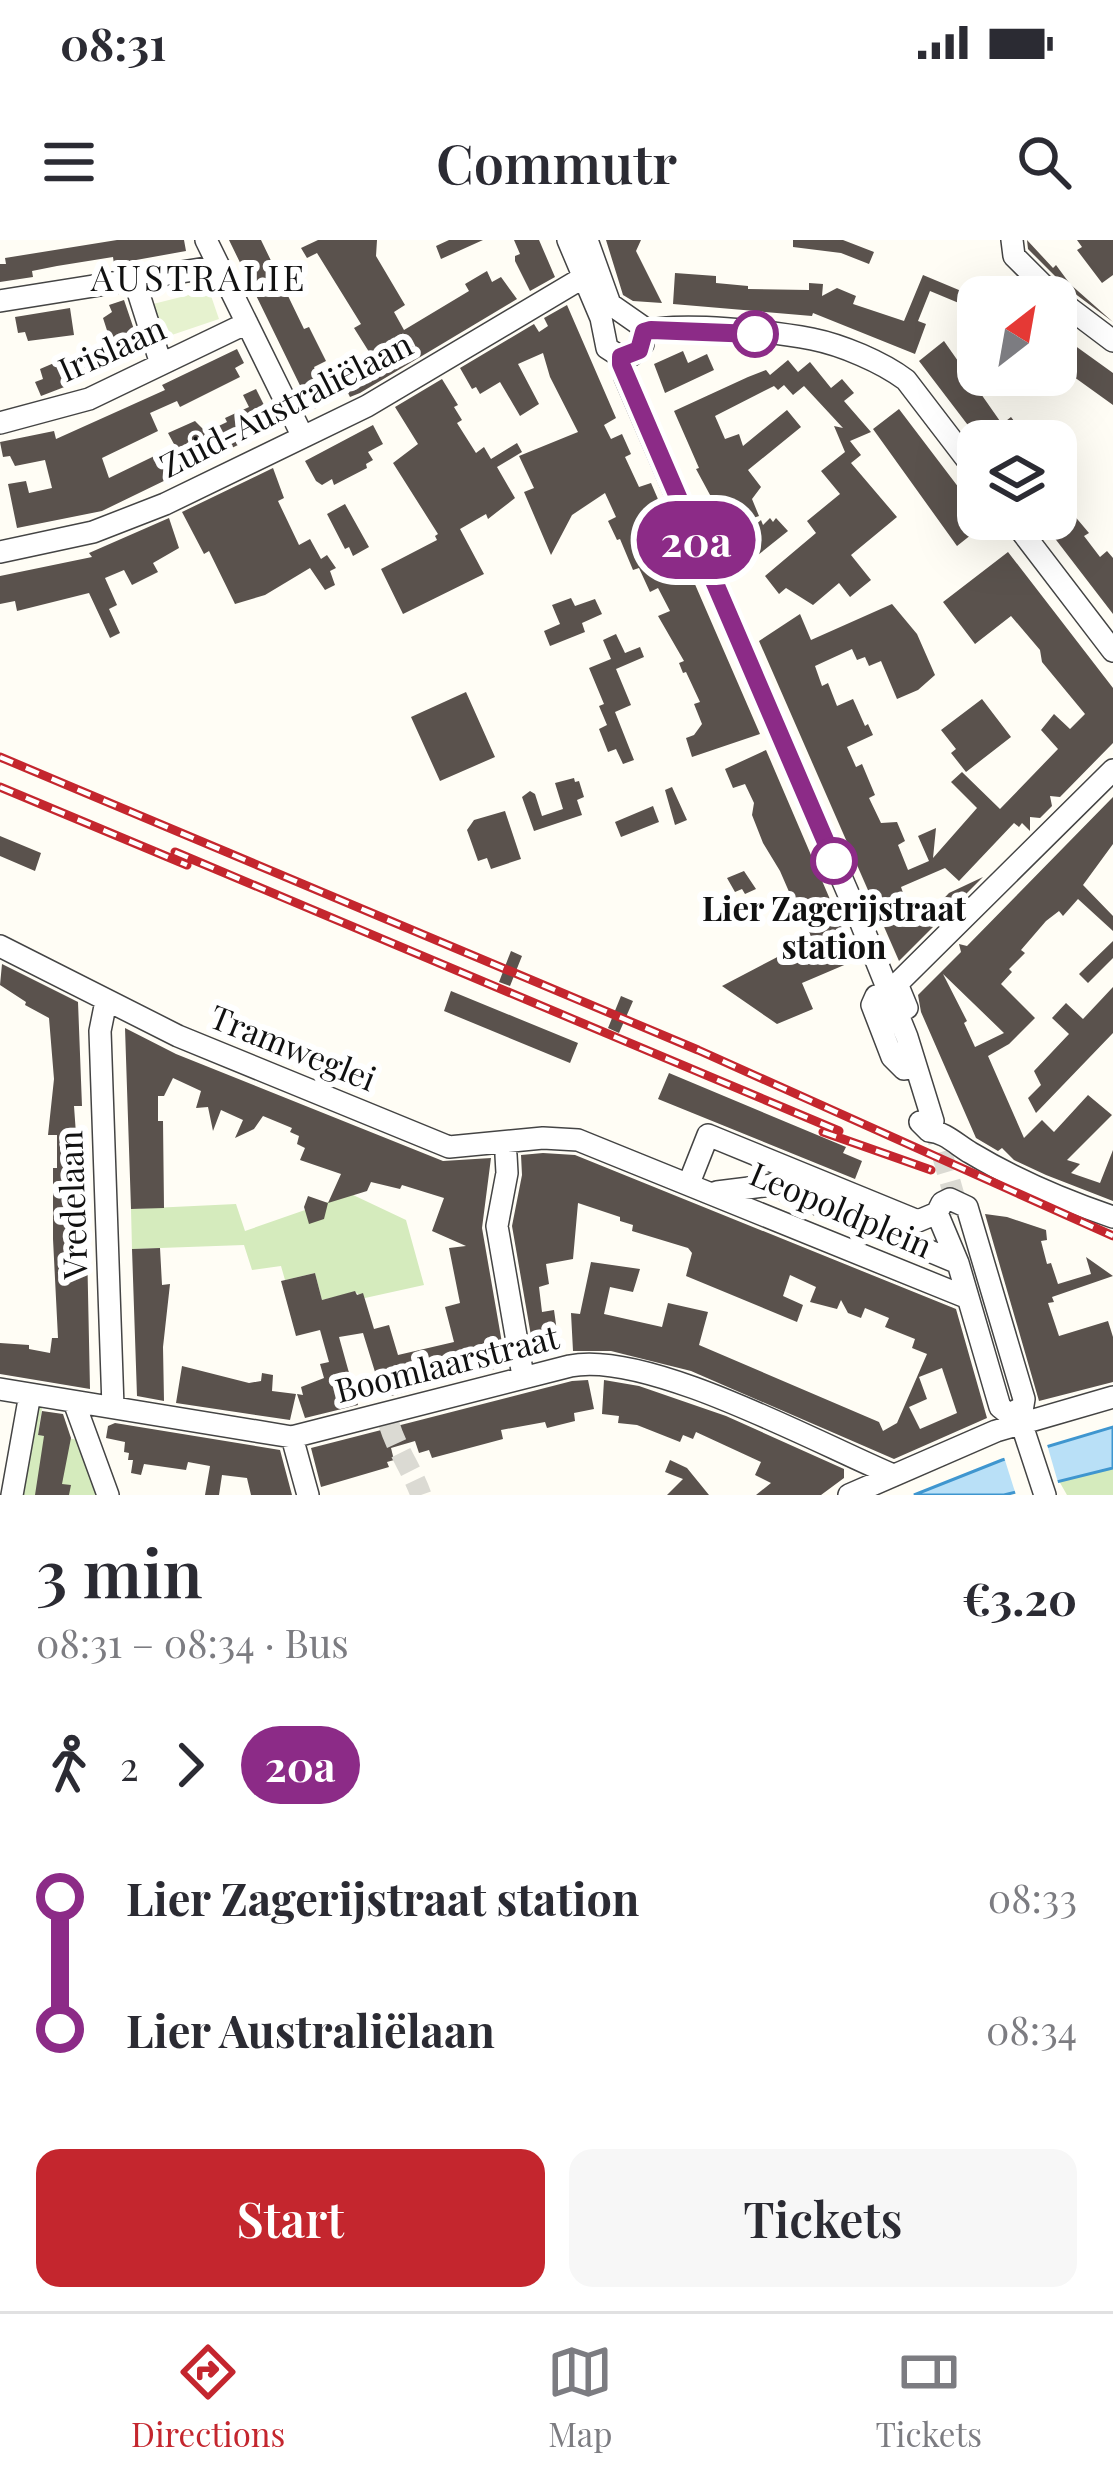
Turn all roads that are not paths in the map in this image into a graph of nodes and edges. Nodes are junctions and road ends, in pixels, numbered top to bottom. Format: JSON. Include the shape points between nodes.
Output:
{"nodes":[{"id":1,"x":206,"y":240,"type":"edge"},
{"id":2,"x":568,"y":240,"type":"edge"},
{"id":3,"x":586,"y":240,"type":"edge"},
{"id":4,"x":1012,"y":240,"type":"edge"},
{"id":5,"x":219,"y":266,"type":"junction"},
{"id":6,"x":1034,"y":276,"type":"edge"},
{"id":7,"x":584,"y":277,"type":"junction"},
{"id":8,"x":134,"y":279,"type":"junction"},
{"id":9,"x":0,"y":301,"type":"edge"},
{"id":10,"x":1077,"y":313,"type":"edge"},
{"id":11,"x":247,"y":323,"type":"junction"},
{"id":12,"x":644,"y":332,"type":"junction"},
{"id":13,"x":1113,"y":341,"type":"edge"},
{"id":14,"x":621,"y":357,"type":"junction"},
{"id":15,"x":161,"y":364,"type":"junction"},
{"id":16,"x":0,"y":423,"type":"edge"},
{"id":17,"x":303,"y":437,"type":"junction"},
{"id":18,"x":957,"y":447,"type":"edge"},
{"id":19,"x":1028,"y":540,"type":"edge"},
{"id":20,"x":0,"y":553,"type":"edge"},
{"id":21,"x":1113,"y":651,"type":"edge"},
{"id":22,"x":1113,"y":770,"type":"edge"},
{"id":23,"x":0,"y":946,"type":"edge"},
{"id":24,"x":872,"y":950,"type":"junction"},
{"id":25,"x":106,"y":1001,"type":"junction"},
{"id":26,"x":941,"y":1131,"type":"junction"},
{"id":27,"x":578,"y":1140,"type":"joint"},
{"id":28,"x":506,"y":1155,"type":"dead end"},
{"id":29,"x":688,"y":1183,"type":"junction"},
{"id":30,"x":937,"y":1214,"type":"junction"},
{"id":31,"x":1113,"y":1216,"type":"edge"},
{"id":32,"x":854,"y":1219,"type":"junction"},
{"id":33,"x":961,"y":1221,"type":"tunnel mouth"},
{"id":34,"x":785,"y":1223,"type":"junction"},
{"id":35,"x":958,"y":1263,"type":"junction"},
{"id":36,"x":968,"y":1298,"type":"junction"},
{"id":37,"x":523,"y":1376,"type":"junction"},
{"id":38,"x":0,"y":1389,"type":"edge"},
{"id":39,"x":30,"y":1394,"type":"junction"},
{"id":40,"x":1113,"y":1397,"type":"edge"},
{"id":41,"x":74,"y":1402,"type":"junction"},
{"id":42,"x":113,"y":1407,"type":"junction"},
{"id":43,"x":1022,"y":1430,"type":"junction"},
{"id":44,"x":292,"y":1437,"type":"junction"},
{"id":45,"x":893,"y":1475,"type":"junction"},
{"id":46,"x":1044,"y":1493,"type":"edge"},
{"id":47,"x":12,"y":1495,"type":"edge"},
{"id":48,"x":108,"y":1495,"type":"edge"},
{"id":49,"x":308,"y":1495,"type":"edge"},
{"id":50,"x":849,"y":1495,"type":"edge"}],
"edges":[{"from":1,"to":5,"type":"street"},
{"from":2,"to":7,"type":"street"},
{"from":3,"to":12,"type":"street","via":[[605,296]]},
{"from":4,"to":6,"type":"street","via":[[1014,256]]},
{"from":5,"to":8,"type":"street"},
{"from":5,"to":11,"type":"street"},
{"from":7,"to":14,"type":"street","via":[[605,344]]},
{"from":7,"to":17,"type":"street","name":"Zuid-Australiëlaan"},
{"from":8,"to":9,"type":"street"},
{"from":8,"to":15,"type":"street"},
{"from":10,"to":13,"type":"street"},
{"from":11,"to":15,"type":"street","name":"Irislaan"},
{"from":11,"to":17,"type":"street"},
{"from":12,"to":14,"type":"street","via":[[639,350]]},
{"from":12,"to":18,"type":"street","via":[[814,340],[893,370]]},
{"from":14,"to":24,"type":"street"},
{"from":15,"to":16,"type":"street","name":"Irislaan","via":[[89,399]]},
{"from":17,"to":20,"type":"street","name":"Zuid-Australiëlaan","via":[[122,522]]},
{"from":19,"to":21,"type":"street"},
{"from":22,"to":26,"type":"street","via":[[898,986],[931,1068],[946,1120]]},
{"from":23,"to":25,"type":"street","name":"Tramweglei"},
{"from":24,"to":26,"type":"street"},
{"from":24,"to":26,"type":"street","via":[[869,979],[924,1128]]},
{"from":25,"to":27,"type":"street","name":"Tramweglei","via":[[448,1147]]},
{"from":25,"to":42,"type":"street","name":"Vredelaan","via":[[100,1031]]},
{"from":26,"to":31,"type":"street","via":[[1043,1191]]},
{"from":27,"to":29,"type":"street","name":"Leopoldplein"},
{"from":28,"to":37,"type":"street","via":[[497,1226]]},
{"from":29,"to":30,"type":"street","name":"Leopoldplein","via":[[709,1135],[918,1221]]},
{"from":29,"to":34,"type":"street","name":"Leopoldplein"},
{"from":30,"to":35,"type":"street","name":"Leopoldplein"},
{"from":30,"to":43,"type":"street","name":"Leopoldplein","via":[[950,1199],[971,1214],[1024,1399]]},
{"from":32,"to":34,"type":"street"},
{"from":32,"to":34,"type":"street"},
{"from":32,"to":34,"type":"street"},
{"from":32,"to":34,"type":"street","via":[[772,1184]]},
{"from":32,"to":35,"type":"street"},
{"from":33,"to":43,"type":"street"},
{"from":34,"to":36,"type":"street","name":"Leopoldplein"},
{"from":35,"to":36,"type":"street","name":"Leopoldplein"},
{"from":36,"to":43,"type":"street","name":"Leopoldplein","via":[[1000,1407]]},
{"from":37,"to":44,"type":"street","name":"Boomlaarstraat","via":[[388,1418]]},
{"from":37,"to":45,"type":"street","name":"Boomlaarstraat","via":[[586,1362],[625,1366]]},
{"from":38,"to":39,"type":"street","name":"Boomlaarstraat"},
{"from":39,"to":41,"type":"street","name":"Boomlaarstraat"},
{"from":39,"to":47,"type":"street"},
{"from":40,"to":43,"type":"street"},
{"from":41,"to":42,"type":"street","name":"Boomlaarstraat"},
{"from":41,"to":48,"type":"street"},
{"from":42,"to":44,"type":"street","name":"Boomlaarstraat"},
{"from":43,"to":45,"type":"street"},
{"from":43,"to":46,"type":"street"},
{"from":44,"to":49,"type":"street"},
{"from":45,"to":50,"type":"street"}]}
